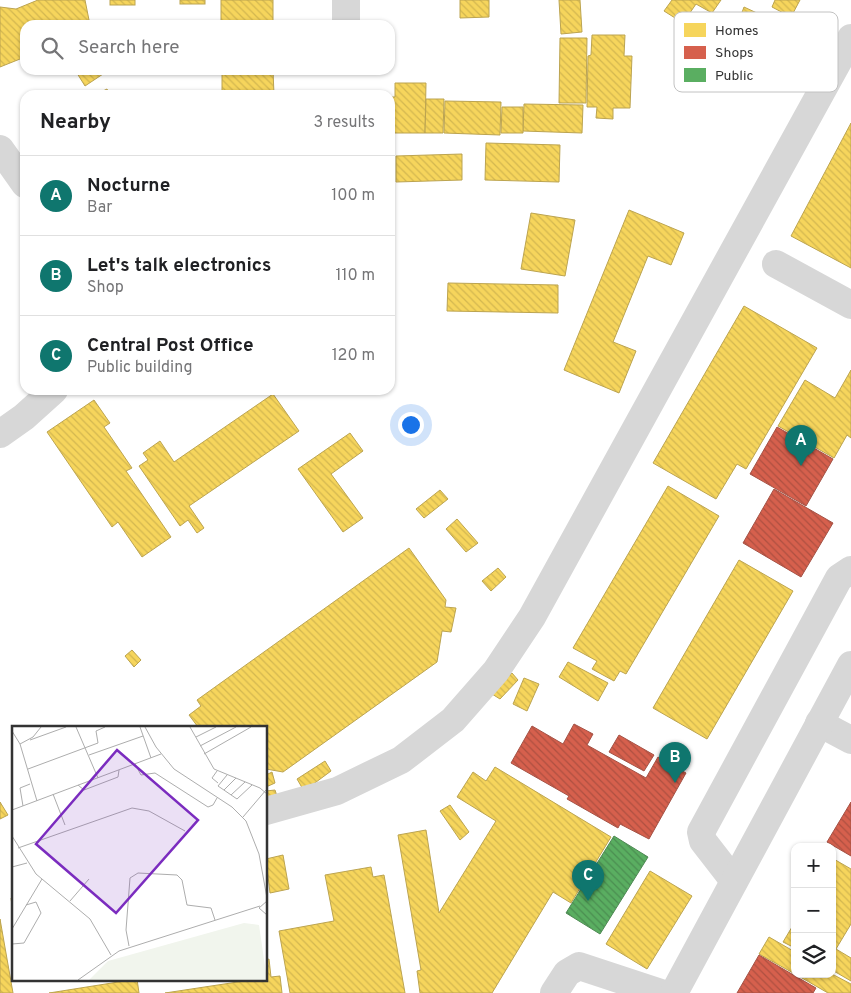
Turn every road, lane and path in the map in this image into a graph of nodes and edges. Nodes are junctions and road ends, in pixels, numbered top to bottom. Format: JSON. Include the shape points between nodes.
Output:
{"nodes":[{"id":1,"x":346,"y":0,"type":"edge"},
{"id":2,"x":346,"y":20,"type":"edge"},
{"id":3,"x":851,"y":38,"type":"edge"},
{"id":4,"x":838,"y":62,"type":"edge"},
{"id":5,"x":821,"y":92,"type":"edge"},
{"id":6,"x":0,"y":149,"type":"edge"},
{"id":7,"x":20,"y":177,"type":"edge"},
{"id":8,"x":776,"y":264,"type":"dead end"},
{"id":9,"x":851,"y":305,"type":"edge"},
{"id":10,"x":48,"y":395,"type":"edge"},
{"id":11,"x":0,"y":434,"type":"edge"},
{"id":12,"x":851,"y":570,"type":"edge"},
{"id":13,"x":851,"y":665,"type":"edge"},
{"id":14,"x":819,"y":723,"type":"junction"},
{"id":15,"x":851,"y":740,"type":"edge"},
{"id":16,"x":268,"y":810,"type":"edge"},
{"id":17,"x":734,"y":881,"type":"junction"},
{"id":18,"x":554,"y":993,"type":"edge"},
{"id":19,"x":661,"y":993,"type":"edge"},
{"id":20,"x":674,"y":993,"type":"edge"}],
"edges":[{"from":1,"to":2,"type":"street"},
{"from":3,"to":4,"type":"street"},
{"from":5,"to":16,"type":"street","via":[[536,609],[496,672],[454,720],[401,760],[337,791]]},
{"from":6,"to":7,"type":"street"},
{"from":8,"to":9,"type":"street"},
{"from":10,"to":11,"type":"street"},
{"from":12,"to":17,"type":"street","via":[[838,578],[701,832],[703,842]]},
{"from":13,"to":14,"type":"street"},
{"from":14,"to":15,"type":"street"},
{"from":14,"to":17,"type":"street"},
{"from":17,"to":20,"type":"street"},
{"from":18,"to":19,"type":"street","via":[[567,973],[579,966]]}]}
